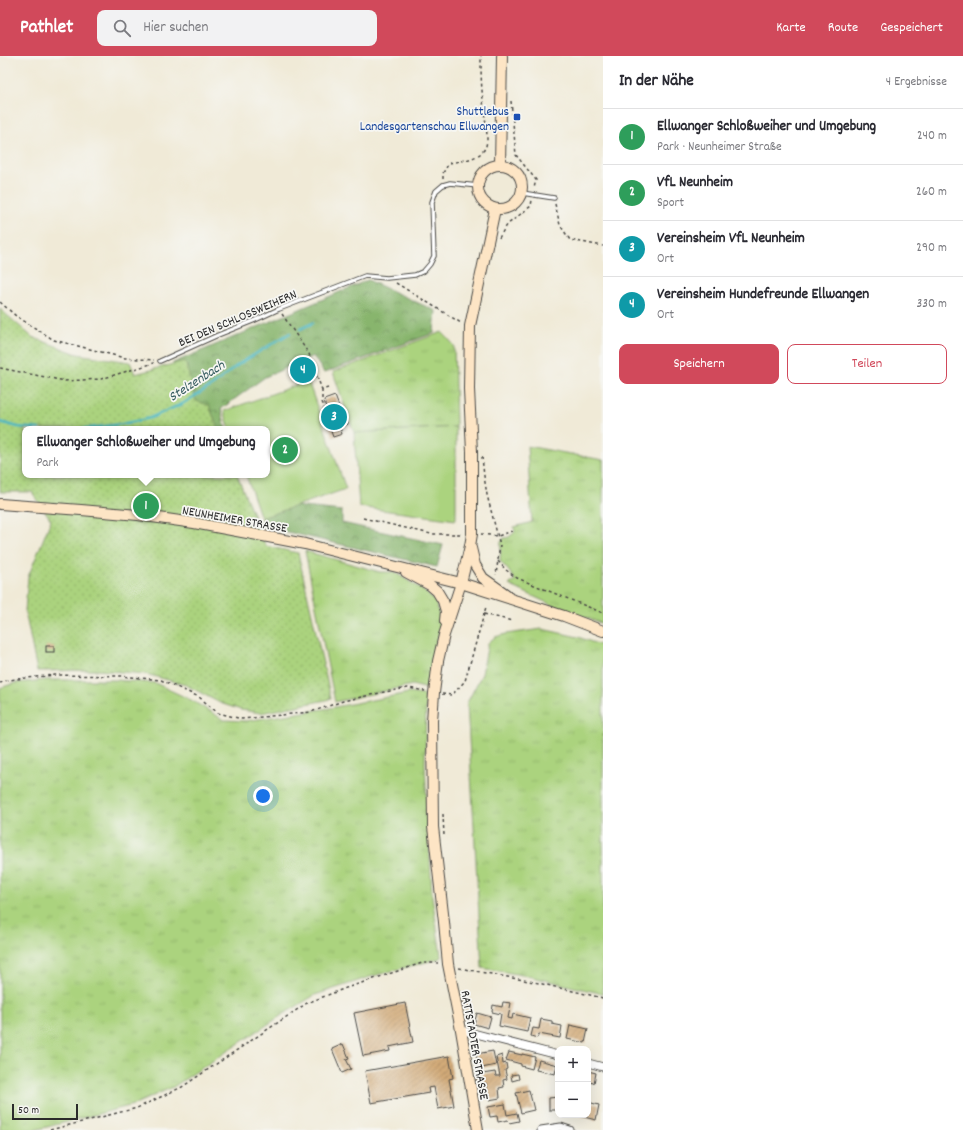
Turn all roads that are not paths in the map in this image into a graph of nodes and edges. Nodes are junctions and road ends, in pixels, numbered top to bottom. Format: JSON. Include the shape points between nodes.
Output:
{"nodes":[{"id":1,"x":502,"y":56,"type":"edge"},
{"id":2,"x":500,"y":165,"type":"junction"},
{"id":3,"x":478,"y":186,"type":"junction"},
{"id":4,"x":522,"y":193,"type":"junction"},
{"id":5,"x":554,"y":198,"type":"road end"},
{"id":6,"x":495,"y":209,"type":"junction"},
{"id":7,"x":160,"y":361,"type":"road end"},
{"id":8,"x":0,"y":504,"type":"edge"},
{"id":9,"x":470,"y":546,"type":"junction"},
{"id":10,"x":397,"y":566,"type":"junction"},
{"id":11,"x":461,"y":583,"type":"junction"},
{"id":12,"x":514,"y":600,"type":"junction"},
{"id":13,"x":603,"y":631,"type":"edge"},
{"id":14,"x":444,"y":635,"type":"junction"},
{"id":15,"x":461,"y":1030,"type":"junction"},
{"id":16,"x":555,"y":1054,"type":"edge"},
{"id":17,"x":591,"y":1064,"type":"edge"},
{"id":18,"x":603,"y":1066,"type":"edge"},
{"id":19,"x":478,"y":1130,"type":"edge"},
{"id":20,"x":541,"y":1130,"type":"edge"},
{"id":21,"x":570,"y":1130,"type":"edge"}],
"edges":[{"from":1,"to":2,"type":"street"},
{"from":2,"to":3,"type":"street","via":[[491,167],[483,173]]},
{"from":2,"to":4,"type":"street","via":[[516,172],[521,181]]},
{"from":3,"to":6,"type":"street","via":[[482,201]]},
{"from":3,"to":7,"type":"lane","name":"BEI DEN SCHLOSSWEIHERN","via":[[450,183],[436,191],[432,202],[434,256],[424,271],[415,275],[387,278],[365,276],[279,309]]},
{"from":4,"to":5,"type":"lane"},
{"from":4,"to":6,"type":"street","via":[[512,206]]},
{"from":6,"to":9,"type":"street","via":[[470,326]]},
{"from":8,"to":10,"type":"street","name":"NEUNHEIMER STRASSE","via":[[116,513],[194,523],[305,544]]},
{"from":9,"to":11,"type":"street"},
{"from":9,"to":12,"type":"street","via":[[475,565],[483,578]]},
{"from":10,"to":11,"type":"street","name":"NEUNHEIMER STRASSE"},
{"from":10,"to":14,"type":"street","via":[[437,591],[446,611]]},
{"from":11,"to":12,"type":"street","name":"NEUNHEIMER STRASSE"},
{"from":11,"to":14,"type":"street"},
{"from":12,"to":13,"type":"street","name":"NEUNHEIMER STRASSE"},
{"from":14,"to":15,"type":"street","name":"RATTSTADTER STRASSE","via":[[438,662],[439,694],[432,722],[433,827],[448,964]]},
{"from":15,"to":16,"type":"street"},
{"from":15,"to":19,"type":"street","name":"RATTSTADTER STRASSE"},
{"from":17,"to":18,"type":"street"},
{"from":20,"to":21,"type":"street","via":[[561,1127]]}]}
